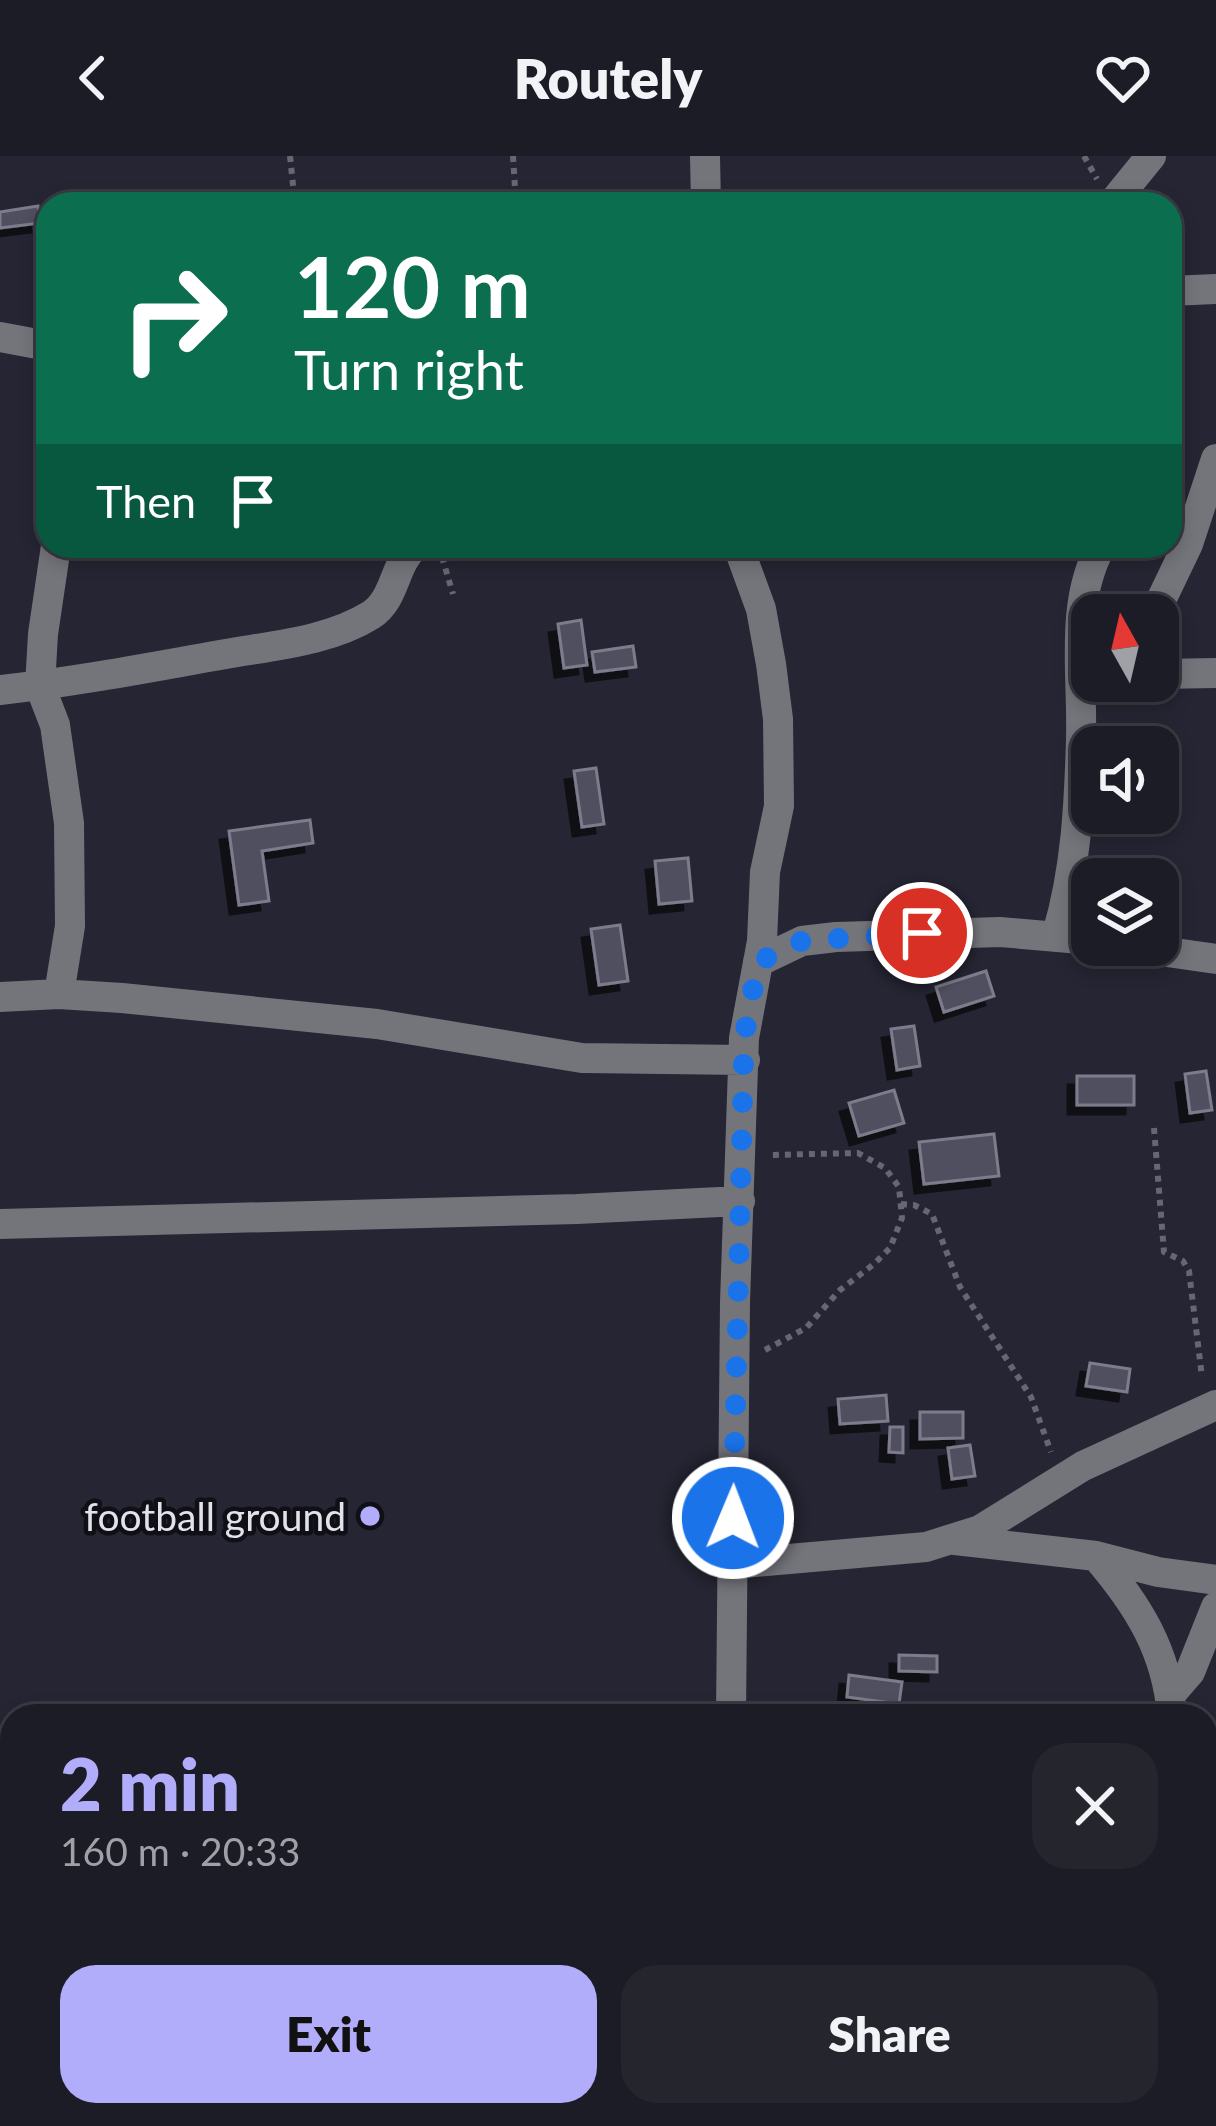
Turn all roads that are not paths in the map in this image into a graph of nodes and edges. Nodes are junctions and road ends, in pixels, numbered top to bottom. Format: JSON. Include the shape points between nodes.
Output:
{"nodes":[{"id":1,"x":705,"y":156,"type":"edge"},
{"id":2,"x":1151,"y":156,"type":"edge"},
{"id":3,"x":706,"y":192,"type":"edge"},
{"id":4,"x":1122,"y":192,"type":"edge"},
{"id":5,"x":1216,"y":289,"type":"edge"},
{"id":6,"x":1182,"y":290,"type":"edge"},
{"id":7,"x":0,"y":337,"type":"edge"},
{"id":8,"x":36,"y":344,"type":"edge"},
{"id":9,"x":1216,"y":459,"type":"edge"},
{"id":10,"x":1209,"y":500,"type":"edge"},
{"id":11,"x":1182,"y":556,"type":"edge"},
{"id":12,"x":54,"y":558,"type":"edge"},
{"id":13,"x":405,"y":558,"type":"edge"},
{"id":14,"x":742,"y":558,"type":"edge"},
{"id":15,"x":1094,"y":558,"type":"edge"},
{"id":16,"x":1181,"y":558,"type":"edge"},
{"id":17,"x":1084,"y":594,"type":"edge"},
{"id":18,"x":1164,"y":594,"type":"edge"},
{"id":19,"x":1216,"y":673,"type":"edge"},
{"id":20,"x":1179,"y":674,"type":"edge"},
{"id":21,"x":40,"y":686,"type":"junction"},
{"id":22,"x":0,"y":690,"type":"edge"},
{"id":23,"x":1081,"y":702,"type":"edge"},
{"id":24,"x":1057,"y":934,"type":"junction"},
{"id":25,"x":1071,"y":936,"type":"edge"},
{"id":26,"x":1179,"y":954,"type":"edge"},
{"id":27,"x":1216,"y":959,"type":"edge"},
{"id":28,"x":758,"y":962,"type":"junction"},
{"id":29,"x":59,"y":994,"type":"junction"},
{"id":30,"x":0,"y":997,"type":"edge"},
{"id":31,"x":745,"y":1060,"type":"junction"},
{"id":32,"x":740,"y":1201,"type":"junction"},
{"id":33,"x":0,"y":1224,"type":"edge"},
{"id":34,"x":1212,"y":1407,"type":"edge"},
{"id":35,"x":949,"y":1540,"type":"junction"},
{"id":36,"x":1096,"y":1556,"type":"junction"},
{"id":37,"x":732,"y":1564,"type":"junction"},
{"id":38,"x":1216,"y":1580,"type":"edge"},
{"id":39,"x":1216,"y":1607,"type":"edge"},
{"id":40,"x":731,"y":1704,"type":"edge"},
{"id":41,"x":1171,"y":1704,"type":"edge"},
{"id":42,"x":1172,"y":1704,"type":"edge"}],
"edges":[{"from":1,"to":3,"type":"street"},
{"from":2,"to":4,"type":"street"},
{"from":5,"to":6,"type":"street"},
{"from":7,"to":8,"type":"street"},
{"from":9,"to":10,"type":"street"},
{"from":10,"to":11,"type":"street"},
{"from":12,"to":21,"type":"street"},
{"from":13,"to":21,"type":"street","via":[[383,605],[341,627]]},
{"from":14,"to":28,"type":"street","via":[[761,609],[778,719],[779,806]]},
{"from":15,"to":17,"type":"street"},
{"from":16,"to":18,"type":"street"},
{"from":19,"to":20,"type":"street"},
{"from":21,"to":22,"type":"street"},
{"from":21,"to":29,"type":"street","via":[[55,725],[69,823],[70,926]]},
{"from":23,"to":24,"type":"street","via":[[1075,864]]},
{"from":24,"to":25,"type":"street"},
{"from":24,"to":28,"type":"street","via":[[836,937],[802,941]]},
{"from":26,"to":27,"type":"street"},
{"from":28,"to":31,"type":"street"},
{"from":29,"to":30,"type":"street"},
{"from":29,"to":31,"type":"street","via":[[377,1024],[582,1058]]},
{"from":31,"to":32,"type":"street"},
{"from":32,"to":33,"type":"street"},
{"from":32,"to":37,"type":"street"},
{"from":34,"to":35,"type":"street"},
{"from":35,"to":36,"type":"street"},
{"from":35,"to":37,"type":"street"},
{"from":36,"to":38,"type":"street"},
{"from":36,"to":41,"type":"street","via":[[1152,1632]]},
{"from":37,"to":40,"type":"street"},
{"from":39,"to":42,"type":"street"}]}
